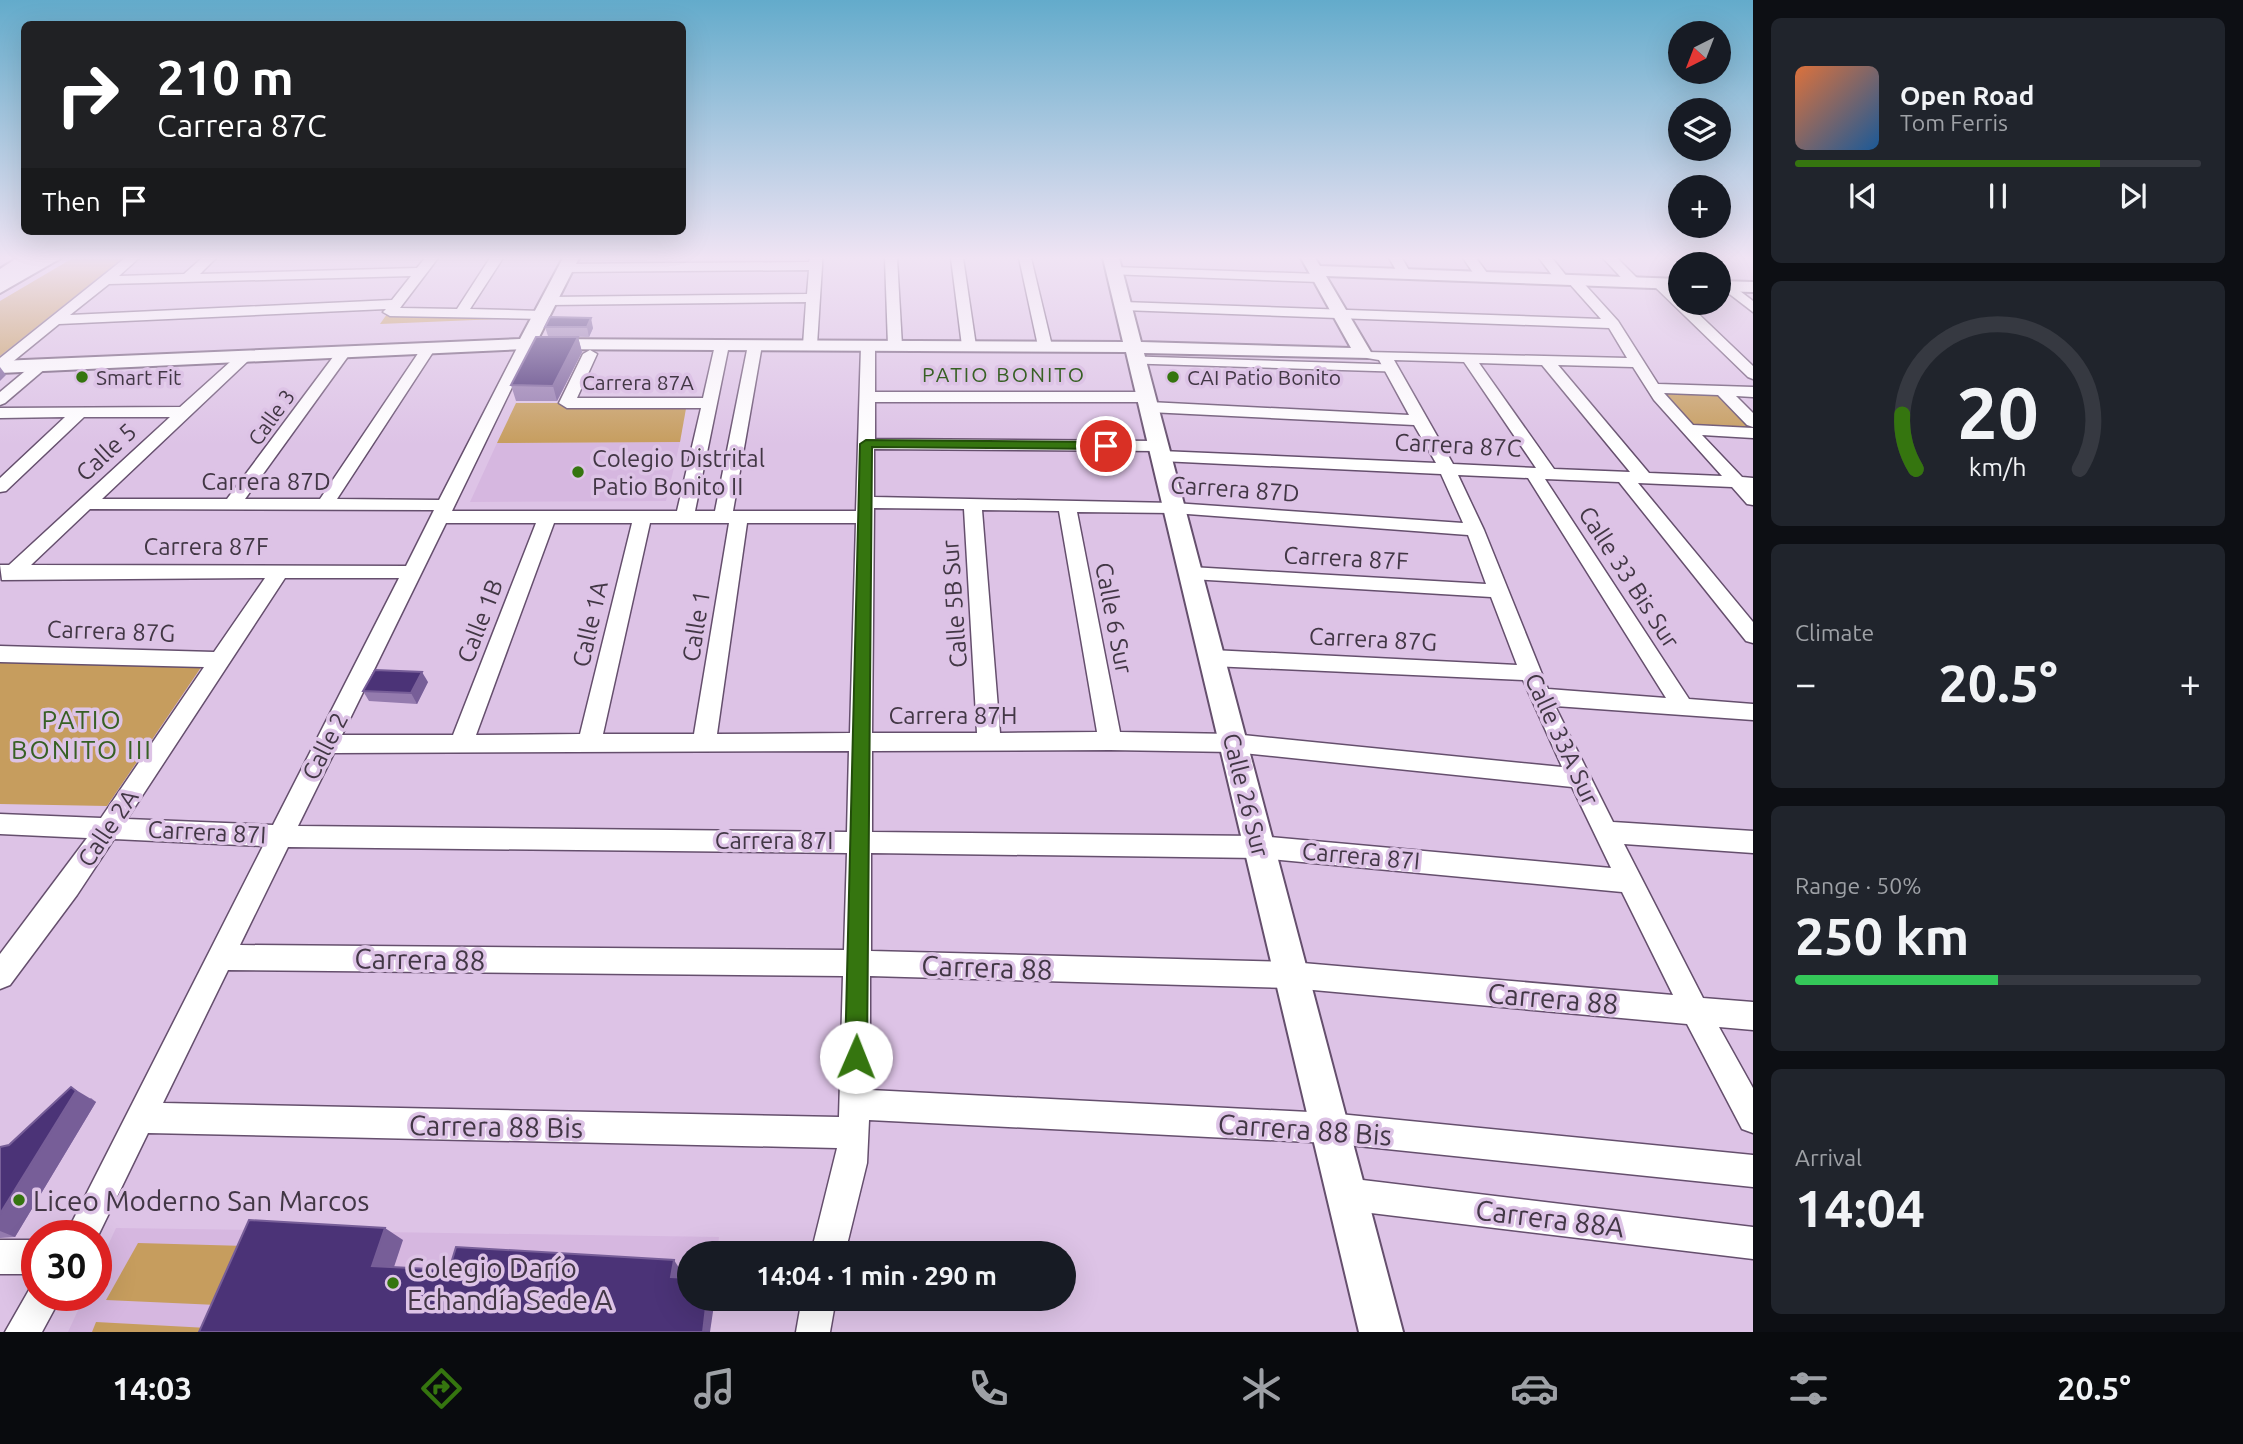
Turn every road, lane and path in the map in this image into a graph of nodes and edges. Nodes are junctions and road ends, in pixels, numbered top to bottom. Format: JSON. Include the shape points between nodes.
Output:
{"nodes":[{"id":1,"x":57,"y":320,"type":"edge"},
{"id":2,"x":539,"y":320,"type":"edge"},
{"id":3,"x":812,"y":320,"type":"edge"},
{"id":4,"x":894,"y":320,"type":"edge"},
{"id":5,"x":965,"y":320,"type":"edge"},
{"id":6,"x":1039,"y":320,"type":"edge"},
{"id":7,"x":1127,"y":320,"type":"edge"},
{"id":8,"x":1343,"y":320,"type":"edge"},
{"id":9,"x":1508,"y":320,"type":"edge"},
{"id":10,"x":1610,"y":320,"type":"edge"},
{"id":11,"x":1696,"y":320,"type":"edge"},
{"id":12,"x":1614,"y":324,"type":"junction"},
{"id":13,"x":526,"y":344,"type":"junction"},
{"id":14,"x":722,"y":345,"type":"junction"},
{"id":15,"x":755,"y":345,"type":"junction"},
{"id":16,"x":810,"y":345,"type":"junction"},
{"id":17,"x":868,"y":346,"type":"junction"},
{"id":18,"x":895,"y":346,"type":"junction"},
{"id":19,"x":969,"y":346,"type":"junction"},
{"id":20,"x":1045,"y":346,"type":"junction"},
{"id":21,"x":428,"y":349,"type":"junction"},
{"id":22,"x":344,"y":352,"type":"junction"},
{"id":23,"x":1135,"y":353,"type":"junction"},
{"id":24,"x":590,"y":354,"type":"dead end"},
{"id":25,"x":1363,"y":354,"type":"junction"},
{"id":26,"x":245,"y":356,"type":"junction"},
{"id":27,"x":1468,"y":358,"type":"junction"},
{"id":28,"x":1546,"y":360,"type":"junction"},
{"id":29,"x":1387,"y":361,"type":"junction"},
{"id":30,"x":1636,"y":363,"type":"junction"},
{"id":31,"x":41,"y":365,"type":"junction"},
{"id":32,"x":0,"y":366,"type":"edge"},
{"id":33,"x":1753,"y":374,"type":"edge"},
{"id":34,"x":1652,"y":387,"type":"junction"},
{"id":35,"x":1722,"y":391,"type":"junction"},
{"id":36,"x":1753,"y":392,"type":"edge"},
{"id":37,"x":867,"y":397,"type":"junction"},
{"id":38,"x":0,"y":400,"type":"edge"},
{"id":39,"x":1148,"y":402,"type":"junction"},
{"id":40,"x":710,"y":403,"type":"junction"},
{"id":41,"x":186,"y":412,"type":"junction"},
{"id":42,"x":0,"y":413,"type":"edge"},
{"id":43,"x":79,"y":413,"type":"junction"},
{"id":44,"x":1420,"y":420,"type":"junction"},
{"id":45,"x":1753,"y":422,"type":"edge"},
{"id":46,"x":1687,"y":429,"type":"junction"},
{"id":47,"x":1753,"y":433,"type":"edge"},
{"id":48,"x":866,"y":444,"type":"junction"},
{"id":49,"x":1160,"y":451,"type":"junction"},
{"id":50,"x":1447,"y":469,"type":"junction"},
{"id":51,"x":1541,"y":473,"type":"junction"},
{"id":52,"x":1624,"y":477,"type":"junction"},
{"id":53,"x":1644,"y":478,"type":"junction"},
{"id":54,"x":1744,"y":483,"type":"edge"},
{"id":55,"x":0,"y":488,"type":"edge"},
{"id":56,"x":1753,"y":500,"type":"edge"},
{"id":57,"x":85,"y":504,"type":"junction"},
{"id":58,"x":973,"y":504,"type":"junction"},
{"id":59,"x":231,"y":506,"type":"junction"},
{"id":60,"x":324,"y":506,"type":"junction"},
{"id":61,"x":1067,"y":506,"type":"junction"},
{"id":62,"x":1174,"y":508,"type":"junction"},
{"id":63,"x":865,"y":510,"type":"junction"},
{"id":64,"x":443,"y":511,"type":"junction"},
{"id":65,"x":547,"y":517,"type":"junction"},
{"id":66,"x":642,"y":517,"type":"junction"},
{"id":67,"x":685,"y":517,"type":"junction"},
{"id":68,"x":731,"y":517,"type":"junction"},
{"id":69,"x":1475,"y":530,"type":"junction"},
{"id":70,"x":280,"y":570,"type":"junction"},
{"id":71,"x":412,"y":572,"type":"junction"},
{"id":72,"x":1191,"y":573,"type":"junction"},
{"id":73,"x":4,"y":576,"type":"edge"},
{"id":74,"x":1499,"y":592,"type":"junction"},
{"id":75,"x":1753,"y":636,"type":"edge"},
{"id":76,"x":0,"y":654,"type":"edge"},
{"id":77,"x":1212,"y":658,"type":"junction"},
{"id":78,"x":220,"y":660,"type":"junction"},
{"id":79,"x":1531,"y":673,"type":"junction"},
{"id":80,"x":1540,"y":697,"type":"junction"},
{"id":81,"x":1683,"y":707,"type":"junction"},
{"id":82,"x":1753,"y":712,"type":"edge"},
{"id":83,"x":1110,"y":740,"type":"junction"},
{"id":84,"x":989,"y":741,"type":"junction"},
{"id":85,"x":861,"y":742,"type":"junction"},
{"id":86,"x":704,"y":743,"type":"junction"},
{"id":87,"x":1233,"y":743,"type":"junction"},
{"id":88,"x":326,"y":744,"type":"junction"},
{"id":89,"x":461,"y":744,"type":"junction"},
{"id":90,"x":589,"y":744,"type":"junction"},
{"id":91,"x":1579,"y":778,"type":"junction"},
{"id":92,"x":0,"y":824,"type":"edge"},
{"id":93,"x":108,"y":827,"type":"junction"},
{"id":94,"x":1606,"y":832,"type":"junction"},
{"id":95,"x":280,"y":836,"type":"junction"},
{"id":96,"x":860,"y":840,"type":"junction"},
{"id":97,"x":1753,"y":842,"type":"edge"},
{"id":98,"x":1259,"y":847,"type":"junction"},
{"id":99,"x":1630,"y":881,"type":"junction"},
{"id":100,"x":219,"y":957,"type":"junction"},
{"id":101,"x":857,"y":963,"type":"junction"},
{"id":102,"x":0,"y":975,"type":"edge"},
{"id":103,"x":1291,"y":975,"type":"junction"},
{"id":104,"x":1695,"y":1011,"type":"junction"},
{"id":105,"x":1753,"y":1016,"type":"edge"},
{"id":106,"x":139,"y":1118,"type":"junction"},
{"id":107,"x":854,"y":1118,"type":"junction"},
{"id":108,"x":1753,"y":1118,"type":"edge"},
{"id":109,"x":1329,"y":1128,"type":"junction"},
{"id":110,"x":1753,"y":1171,"type":"edge"},
{"id":111,"x":1346,"y":1194,"type":"junction"},
{"id":112,"x":88,"y":1220,"type":"edge"},
{"id":113,"x":831,"y":1241,"type":"edge"},
{"id":114,"x":1753,"y":1242,"type":"edge"},
{"id":115,"x":0,"y":1257,"type":"edge"},
{"id":116,"x":21,"y":1257,"type":"edge"},
{"id":117,"x":35,"y":1311,"type":"edge"},
{"id":118,"x":817,"y":1311,"type":"edge"},
{"id":119,"x":22,"y":1332,"type":"edge"},
{"id":120,"x":813,"y":1332,"type":"edge"},
{"id":121,"x":1381,"y":1332,"type":"edge"}],
"edges":[{"from":1,"to":32,"type":"street"},
{"from":2,"to":13,"type":"street","name":"Calle 2"},
{"from":3,"to":16,"type":"street"},
{"from":4,"to":18,"type":"street"},
{"from":5,"to":19,"type":"street"},
{"from":6,"to":20,"type":"street"},
{"from":7,"to":23,"type":"street","name":"Calle 26 Sur"},
{"from":8,"to":25,"type":"street"},
{"from":9,"to":12,"type":"street"},
{"from":10,"to":12,"type":"street"},
{"from":11,"to":33,"type":"street"},
{"from":12,"to":30,"type":"street"},
{"from":13,"to":14,"type":"street"},
{"from":13,"to":21,"type":"street"},
{"from":13,"to":64,"type":"street","name":"Calle 2"},
{"from":14,"to":15,"type":"street"},
{"from":14,"to":40,"type":"street"},
{"from":15,"to":16,"type":"street"},
{"from":15,"to":68,"type":"street","name":"Calle 1"},
{"from":16,"to":17,"type":"street"},
{"from":17,"to":18,"type":"street"},
{"from":17,"to":37,"type":"street"},
{"from":18,"to":19,"type":"street"},
{"from":19,"to":20,"type":"street"},
{"from":20,"to":23,"type":"street"},
{"from":21,"to":22,"type":"street"},
{"from":21,"to":60,"type":"street"},
{"from":22,"to":26,"type":"street"},
{"from":22,"to":59,"type":"street","name":"Calle 3"},
{"from":23,"to":25,"type":"street"},
{"from":23,"to":29,"type":"lane"},
{"from":23,"to":39,"type":"street","name":"Calle 26 Sur"},
{"from":24,"to":40,"type":"street","name":"Carrera 87A","via":[[567,403]]},
{"from":25,"to":29,"type":"street"},
{"from":26,"to":31,"type":"street"},
{"from":26,"to":41,"type":"street","name":"Calle 5"},
{"from":27,"to":28,"type":"street"},
{"from":27,"to":29,"type":"street"},
{"from":27,"to":51,"type":"street","name":"Calle 33 Bis Sur"},
{"from":28,"to":30,"type":"street"},
{"from":28,"to":53,"type":"street"},
{"from":29,"to":44,"type":"street","name":"Calle 33A Sur"},
{"from":30,"to":34,"type":"street"},
{"from":31,"to":32,"type":"street"},
{"from":31,"to":38,"type":"street"},
{"from":34,"to":35,"type":"street"},
{"from":34,"to":46,"type":"street"},
{"from":35,"to":36,"type":"street"},
{"from":35,"to":45,"type":"street"},
{"from":37,"to":39,"type":"street"},
{"from":37,"to":48,"type":"street"},
{"from":39,"to":44,"type":"street"},
{"from":39,"to":49,"type":"street","name":"Calle 26 Sur"},
{"from":40,"to":67,"type":"street"},
{"from":41,"to":43,"type":"street"},
{"from":41,"to":57,"type":"street","name":"Calle 5"},
{"from":42,"to":43,"type":"street"},
{"from":43,"to":55,"type":"street"},
{"from":44,"to":50,"type":"street","name":"Calle 33A Sur"},
{"from":46,"to":47,"type":"street"},
{"from":46,"to":54,"type":"street"},
{"from":48,"to":49,"type":"street","name":"Carrera 87C"},
{"from":48,"to":63,"type":"street"},
{"from":49,"to":50,"type":"street","name":"Carrera 87C"},
{"from":49,"to":62,"type":"street","name":"Calle 26 Sur"},
{"from":50,"to":51,"type":"street","name":"Carrera 87C"},
{"from":50,"to":69,"type":"street","name":"Calle 33A Sur"},
{"from":51,"to":52,"type":"street","name":"Carrera 87C"},
{"from":51,"to":81,"type":"street","name":"Calle 33 Bis Sur"},
{"from":52,"to":53,"type":"street","name":"Carrera 87C"},
{"from":52,"to":75,"type":"street"},
{"from":53,"to":54,"type":"street","name":"Carrera 87C"},
{"from":54,"to":56,"type":"street"},
{"from":57,"to":59,"type":"street","name":"Carrera 87D"},
{"from":57,"to":73,"type":"street","name":"Calle 5"},
{"from":58,"to":61,"type":"street","name":"Carrera 87D"},
{"from":58,"to":63,"type":"street","name":"Carrera 87D"},
{"from":58,"to":84,"type":"street","name":"Calle 5B Sur"},
{"from":59,"to":60,"type":"street","name":"Carrera 87D"},
{"from":60,"to":64,"type":"street","name":"Carrera 87D"},
{"from":61,"to":62,"type":"street","name":"Carrera 87D"},
{"from":61,"to":83,"type":"street","name":"Calle 6 Sur"},
{"from":62,"to":69,"type":"street","name":"Carrera 87D"},
{"from":62,"to":72,"type":"street","name":"Calle 26 Sur"},
{"from":63,"to":68,"type":"street","name":"Carrera 87D"},
{"from":63,"to":85,"type":"street"},
{"from":64,"to":65,"type":"street","name":"Carrera 87D"},
{"from":64,"to":71,"type":"street","name":"Calle 2"},
{"from":65,"to":66,"type":"street","name":"Carrera 87D"},
{"from":65,"to":89,"type":"street","name":"Calle 1B"},
{"from":66,"to":67,"type":"street","name":"Carrera 87D"},
{"from":66,"to":90,"type":"street","name":"Calle 1A"},
{"from":67,"to":68,"type":"street","name":"Carrera 87D"},
{"from":68,"to":86,"type":"street","name":"Calle 1"},
{"from":69,"to":74,"type":"street","name":"Calle 33A Sur"},
{"from":70,"to":71,"type":"street","name":"Carrera 87F"},
{"from":70,"to":73,"type":"street","name":"Carrera 87F"},
{"from":70,"to":78,"type":"street","name":"Calle 2A"},
{"from":71,"to":88,"type":"street","name":"Calle 2"},
{"from":72,"to":74,"type":"street","name":"Carrera 87F"},
{"from":72,"to":77,"type":"street","name":"Calle 26 Sur"},
{"from":74,"to":79,"type":"street","name":"Calle 33A Sur"},
{"from":76,"to":78,"type":"street","name":"Carrera 87G"},
{"from":77,"to":79,"type":"street","name":"Carrera 87G"},
{"from":77,"to":87,"type":"street","name":"Calle 26 Sur"},
{"from":78,"to":93,"type":"street","name":"Calle 2A"},
{"from":79,"to":80,"type":"street","name":"Calle 33A Sur"},
{"from":80,"to":81,"type":"street"},
{"from":80,"to":91,"type":"street","name":"Calle 33A Sur"},
{"from":81,"to":82,"type":"street"},
{"from":83,"to":84,"type":"street","name":"Carrera 87H"},
{"from":83,"to":87,"type":"street","name":"Carrera 87H"},
{"from":84,"to":85,"type":"street","name":"Carrera 87H"},
{"from":85,"to":86,"type":"street","name":"Carrera 87H"},
{"from":85,"to":96,"type":"street"},
{"from":86,"to":90,"type":"street","name":"Carrera 87H"},
{"from":87,"to":91,"type":"street","name":"Carrera 87H"},
{"from":87,"to":98,"type":"street","name":"Calle 26 Sur"},
{"from":88,"to":89,"type":"street","name":"Carrera 87H"},
{"from":88,"to":95,"type":"street","name":"Calle 2"},
{"from":89,"to":90,"type":"street","name":"Carrera 87H"},
{"from":91,"to":94,"type":"street","name":"Calle 33A Sur"},
{"from":92,"to":93,"type":"street","name":"Carrera 87I"},
{"from":93,"to":95,"type":"street","name":"Carrera 87I"},
{"from":93,"to":102,"type":"street","name":"Calle 2A"},
{"from":94,"to":97,"type":"street"},
{"from":94,"to":99,"type":"street","name":"Calle 33A Sur"},
{"from":95,"to":96,"type":"street","name":"Carrera 87I"},
{"from":95,"to":100,"type":"street","name":"Calle 2"},
{"from":96,"to":98,"type":"street","name":"Carrera 87I"},
{"from":96,"to":101,"type":"street"},
{"from":98,"to":99,"type":"street","name":"Carrera 87I"},
{"from":98,"to":103,"type":"street","name":"Calle 26 Sur"},
{"from":99,"to":104,"type":"street","name":"Calle 33A Sur"},
{"from":100,"to":101,"type":"street","name":"Carrera 88"},
{"from":100,"to":106,"type":"street","name":"Calle 2"},
{"from":101,"to":103,"type":"street","name":"Carrera 88"},
{"from":101,"to":107,"type":"street"},
{"from":103,"to":104,"type":"street","name":"Carrera 88"},
{"from":103,"to":109,"type":"street","name":"Calle 26 Sur"},
{"from":104,"to":105,"type":"street","name":"Carrera 88"},
{"from":104,"to":108,"type":"street","name":"Calle 33A Sur"},
{"from":106,"to":107,"type":"street","name":"Carrera 88 Bis"},
{"from":106,"to":112,"type":"street","name":"Calle 2"},
{"from":107,"to":109,"type":"street","name":"Carrera 88 Bis"},
{"from":107,"to":113,"type":"street","via":[[851,1163]]},
{"from":109,"to":110,"type":"street","name":"Carrera 88 Bis"},
{"from":109,"to":111,"type":"street","name":"Calle 26 Sur"},
{"from":111,"to":114,"type":"street","name":"Carrera 88A"},
{"from":111,"to":121,"type":"street","name":"Calle 26 Sur"},
{"from":115,"to":116,"type":"street"},
{"from":117,"to":119,"type":"street"},
{"from":118,"to":120,"type":"street"}]}
